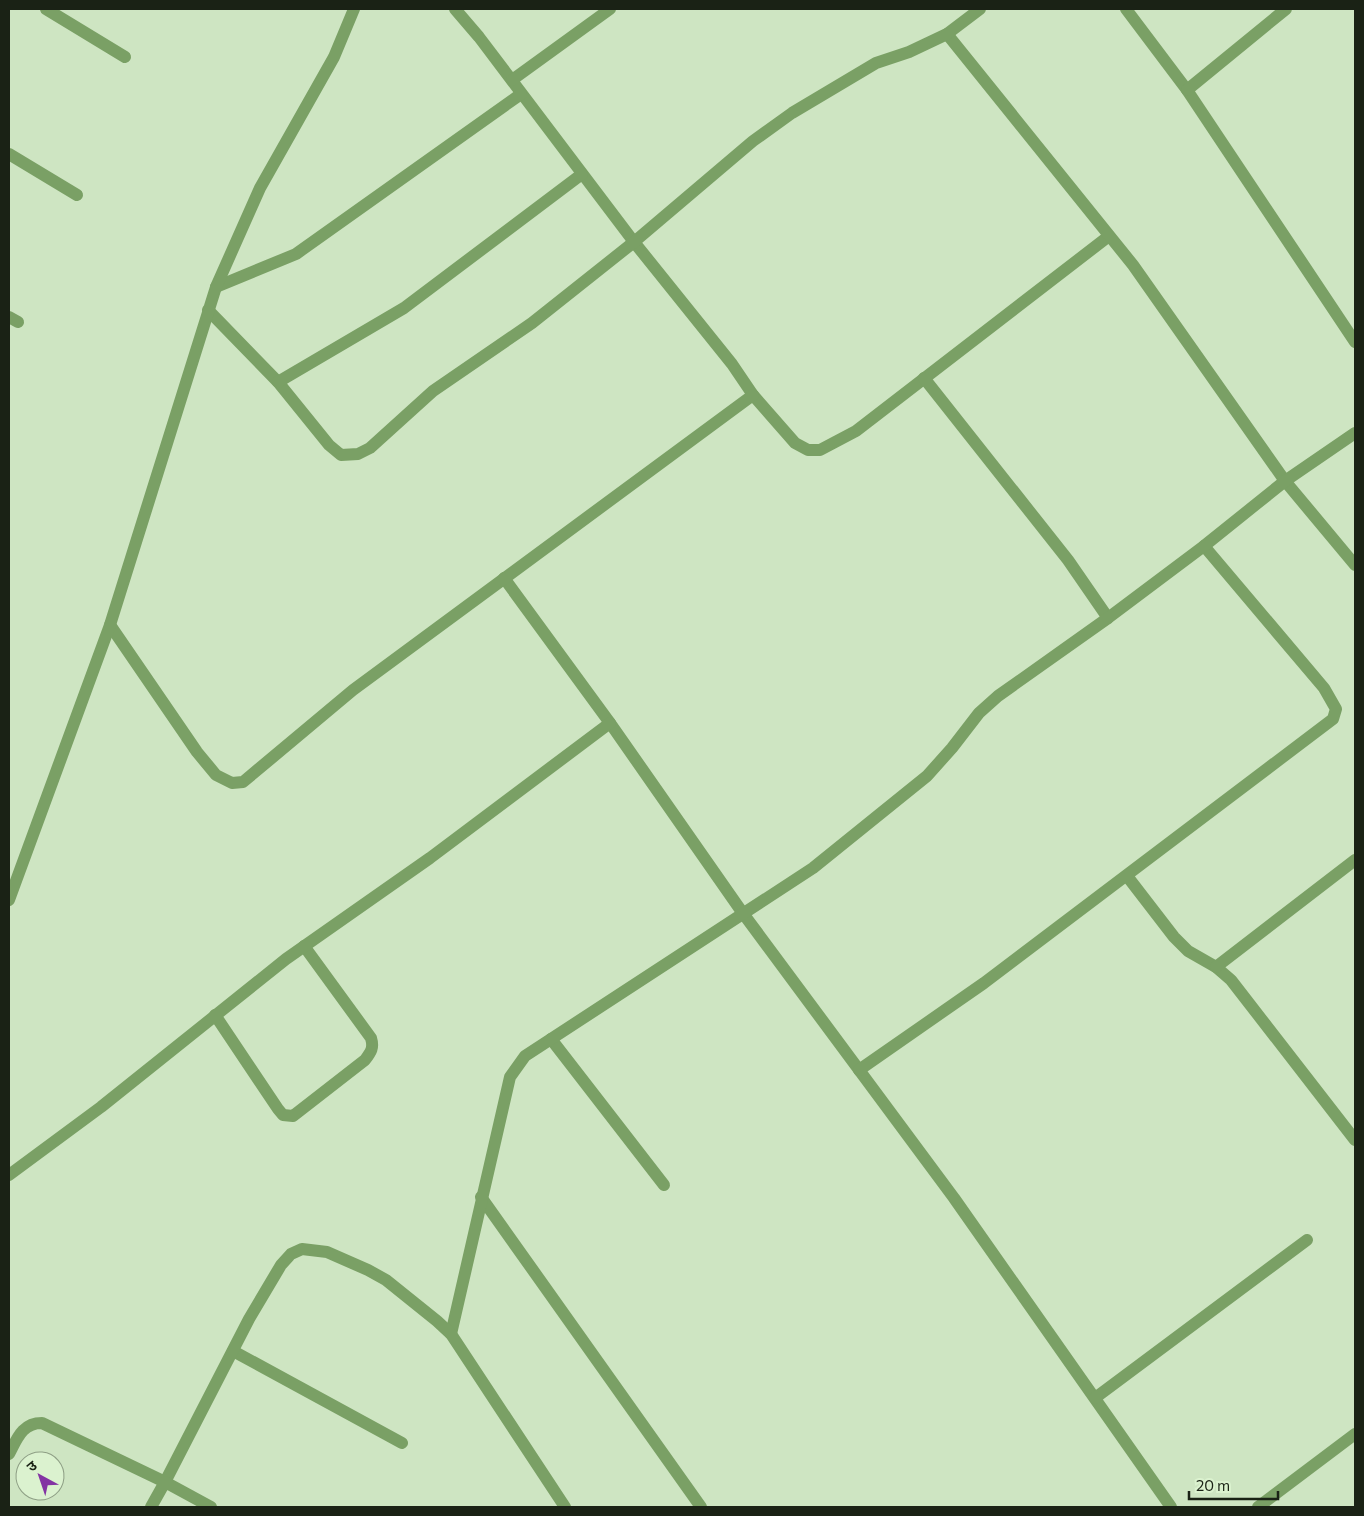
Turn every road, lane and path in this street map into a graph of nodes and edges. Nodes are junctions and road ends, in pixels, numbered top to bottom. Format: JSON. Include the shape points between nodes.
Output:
{"nodes":[{"id":1,"x":46,"y":9,"type":"edge"},
{"id":2,"x":354,"y":9,"type":"edge"},
{"id":3,"x":455,"y":9,"type":"edge"},
{"id":4,"x":610,"y":9,"type":"edge"},
{"id":5,"x":980,"y":9,"type":"edge"},
{"id":6,"x":1126,"y":9,"type":"edge"},
{"id":7,"x":1286,"y":9,"type":"edge"},
{"id":8,"x":947,"y":34,"type":"junction"},
{"id":9,"x":125,"y":57,"type":"dead end"},
{"id":10,"x":512,"y":80,"type":"junction"},
{"id":11,"x":1187,"y":90,"type":"junction"},
{"id":12,"x":521,"y":94,"type":"junction"},
{"id":13,"x":9,"y":154,"type":"edge"},
{"id":14,"x":582,"y":174,"type":"junction"},
{"id":15,"x":77,"y":195,"type":"dead end"},
{"id":16,"x":1109,"y":236,"type":"junction"},
{"id":17,"x":634,"y":242,"type":"junction"},
{"id":18,"x":216,"y":287,"type":"junction"},
{"id":19,"x":208,"y":310,"type":"junction"},
{"id":20,"x":1355,"y":342,"type":"edge"},
{"id":21,"x":924,"y":378,"type":"junction"},
{"id":22,"x":278,"y":382,"type":"junction"},
{"id":23,"x":753,"y":395,"type":"junction"},
{"id":24,"x":1355,"y":433,"type":"edge"},
{"id":25,"x":1285,"y":481,"type":"junction"},
{"id":26,"x":1204,"y":546,"type":"junction"},
{"id":27,"x":1355,"y":565,"type":"edge"},
{"id":28,"x":504,"y":578,"type":"junction"},
{"id":29,"x":1108,"y":618,"type":"junction"},
{"id":30,"x":110,"y":624,"type":"junction"},
{"id":31,"x":610,"y":723,"type":"junction"},
{"id":32,"x":1355,"y":860,"type":"edge"},
{"id":33,"x":1127,"y":876,"type":"junction"},
{"id":34,"x":9,"y":900,"type":"edge"},
{"id":35,"x":742,"y":912,"type":"junction"},
{"id":36,"x":304,"y":946,"type":"junction"},
{"id":37,"x":1216,"y":967,"type":"junction"},
{"id":38,"x":215,"y":1015,"type":"junction"},
{"id":39,"x":551,"y":1039,"type":"junction"},
{"id":40,"x":860,"y":1070,"type":"junction"},
{"id":41,"x":1355,"y":1140,"type":"edge"},
{"id":42,"x":9,"y":1175,"type":"edge"},
{"id":43,"x":664,"y":1185,"type":"dead end"},
{"id":44,"x":481,"y":1197,"type":"junction"},
{"id":45,"x":1306,"y":1240,"type":"dead end"},
{"id":46,"x":450,"y":1334,"type":"junction"},
{"id":47,"x":232,"y":1351,"type":"junction"},
{"id":48,"x":1095,"y":1398,"type":"junction"},
{"id":49,"x":1355,"y":1434,"type":"edge"},
{"id":50,"x":402,"y":1443,"type":"dead end"},
{"id":51,"x":9,"y":1454,"type":"edge"},
{"id":52,"x":165,"y":1482,"type":"junction"},
{"id":53,"x":151,"y":1507,"type":"edge"},
{"id":54,"x":211,"y":1507,"type":"edge"},
{"id":55,"x":565,"y":1507,"type":"edge"},
{"id":56,"x":701,"y":1507,"type":"edge"},
{"id":57,"x":1172,"y":1507,"type":"edge"},
{"id":58,"x":1258,"y":1507,"type":"edge"}],
"edges":[{"from":1,"to":9,"type":"street"},
{"from":2,"to":18,"type":"street","via":[[334,57],[260,188]]},
{"from":3,"to":10,"type":"street"},
{"from":4,"to":10,"type":"street"},
{"from":5,"to":8,"type":"street"},
{"from":6,"to":11,"type":"street"},
{"from":7,"to":11,"type":"street"},
{"from":8,"to":16,"type":"street"},
{"from":8,"to":17,"type":"street","via":[[909,52],[876,62],[792,113],[702,182]]},
{"from":10,"to":12,"type":"street"},
{"from":11,"to":20,"type":"street"},
{"from":12,"to":14,"type":"street"},
{"from":12,"to":18,"type":"street","via":[[296,254]]},
{"from":13,"to":15,"type":"street"},
{"from":14,"to":17,"type":"street"},
{"from":14,"to":22,"type":"street","via":[[404,308]]},
{"from":16,"to":21,"type":"street"},
{"from":16,"to":25,"type":"street","via":[[1133,265]]},
{"from":17,"to":22,"type":"street","via":[[532,324],[432,391],[370,448],[358,454],[341,455],[329,445]]},
{"from":17,"to":23,"type":"street"},
{"from":18,"to":19,"type":"street"},
{"from":19,"to":22,"type":"street"},
{"from":19,"to":30,"type":"street"},
{"from":21,"to":23,"type":"street","via":[[856,431],[820,450],[808,450],[795,443]]},
{"from":21,"to":29,"type":"street","via":[[1068,560]]},
{"from":23,"to":28,"type":"street"},
{"from":24,"to":25,"type":"street"},
{"from":25,"to":26,"type":"street"},
{"from":25,"to":27,"type":"street"},
{"from":26,"to":29,"type":"street"},
{"from":26,"to":33,"type":"street","via":[[1324,688],[1336,709],[1333,719],[1323,727]]},
{"from":28,"to":30,"type":"street","via":[[353,690],[242,782],[232,783],[216,775]]},
{"from":28,"to":31,"type":"street"},
{"from":29,"to":35,"type":"street","via":[[998,696],[979,713],[927,776],[813,868]]},
{"from":30,"to":34,"type":"street"},
{"from":31,"to":35,"type":"street"},
{"from":31,"to":36,"type":"street","via":[[430,858]]},
{"from":32,"to":37,"type":"street"},
{"from":33,"to":37,"type":"street","via":[[1174,937],[1188,951]]},
{"from":33,"to":40,"type":"street","via":[[984,983]]},
{"from":35,"to":39,"type":"street"},
{"from":35,"to":40,"type":"street"},
{"from":36,"to":38,"type":"street"},
{"from":36,"to":38,"type":"street","via":[[373,1044],[365,1060],[293,1116],[283,1115],[278,1109]]},
{"from":37,"to":41,"type":"street","via":[[1231,980]]},
{"from":38,"to":42,"type":"street","via":[[101,1107]]},
{"from":39,"to":43,"type":"street"},
{"from":39,"to":44,"type":"street","via":[[525,1056],[510,1078]]},
{"from":40,"to":48,"type":"street"},
{"from":44,"to":46,"type":"street"},
{"from":44,"to":56,"type":"street"},
{"from":45,"to":48,"type":"street"},
{"from":46,"to":47,"type":"street","via":[[412,1300],[377,1275],[327,1252],[302,1249],[281,1264]]},
{"from":46,"to":55,"type":"street"},
{"from":47,"to":50,"type":"street"},
{"from":47,"to":52,"type":"street"},
{"from":48,"to":57,"type":"street"},
{"from":49,"to":58,"type":"street"},
{"from":51,"to":52,"type":"street","via":[[24,1427],[42,1423]]},
{"from":52,"to":53,"type":"street"},
{"from":52,"to":54,"type":"street"}]}
